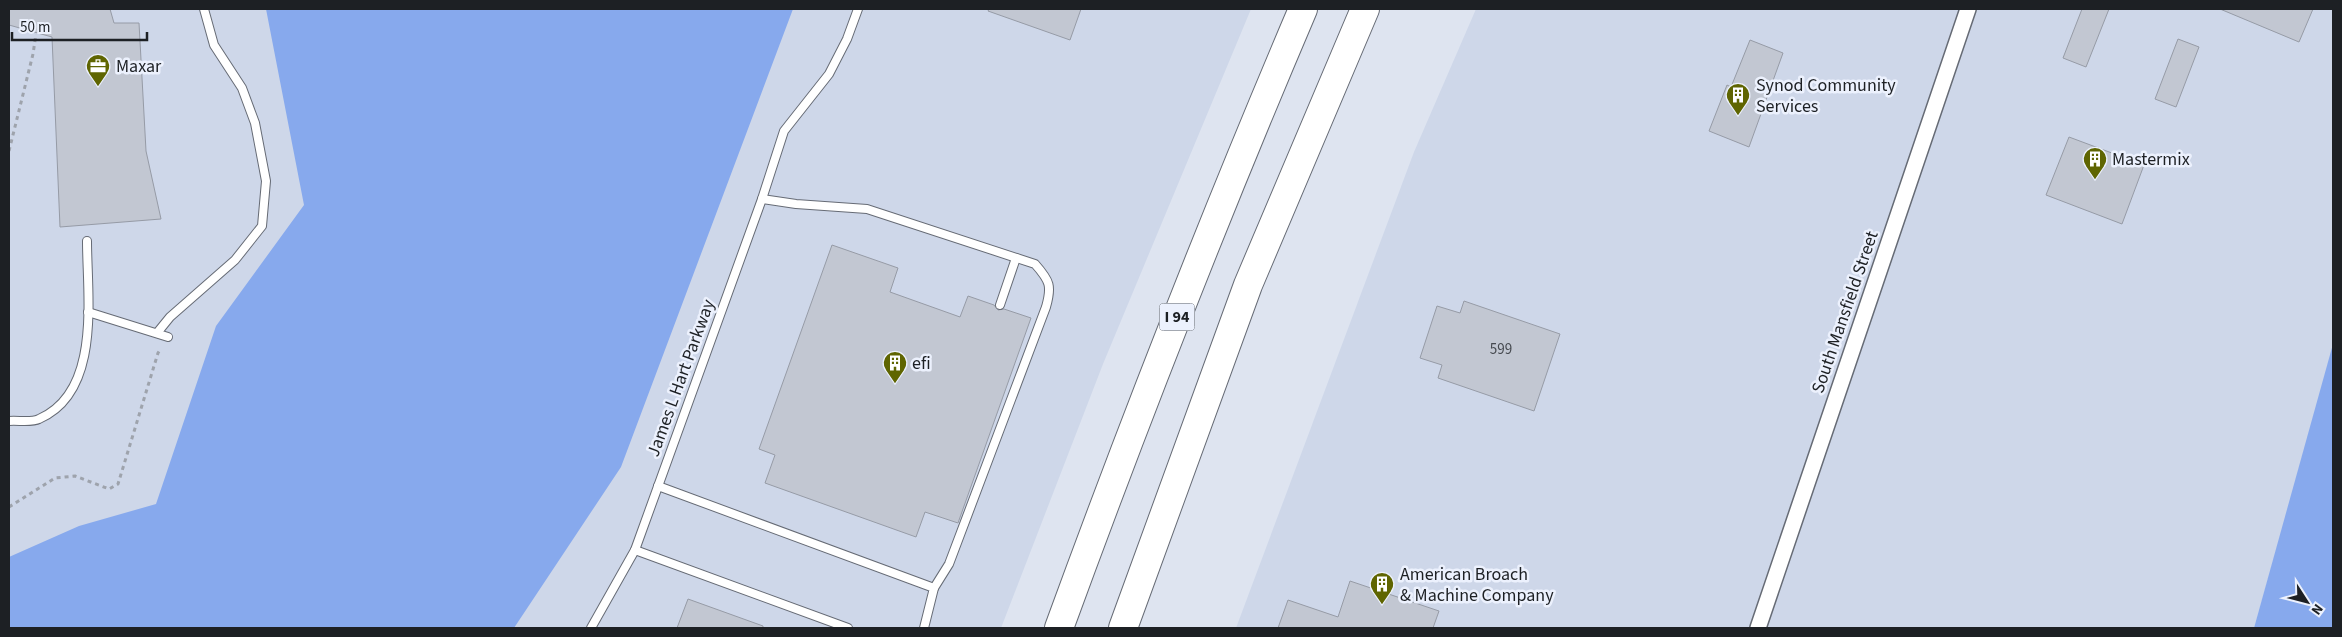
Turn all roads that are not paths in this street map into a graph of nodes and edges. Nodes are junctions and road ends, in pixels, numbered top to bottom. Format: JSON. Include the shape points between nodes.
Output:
{"nodes":[{"id":1,"x":204,"y":9,"type":"edge"},
{"id":2,"x":858,"y":9,"type":"edge"},
{"id":3,"x":1303,"y":9,"type":"edge"},
{"id":4,"x":1365,"y":9,"type":"edge"},
{"id":5,"x":1968,"y":9,"type":"edge"},
{"id":6,"x":762,"y":199,"type":"junction"},
{"id":7,"x":87,"y":241,"type":"dead end"},
{"id":8,"x":1016,"y":258,"type":"junction"},
{"id":9,"x":1000,"y":305,"type":"dead end"},
{"id":10,"x":88,"y":312,"type":"junction"},
{"id":11,"x":156,"y":333,"type":"junction"},
{"id":12,"x":168,"y":337,"type":"road end"},
{"id":13,"x":9,"y":421,"type":"edge"},
{"id":14,"x":658,"y":486,"type":"junction"},
{"id":15,"x":635,"y":550,"type":"junction"},
{"id":16,"x":934,"y":588,"type":"junction"},
{"id":17,"x":591,"y":628,"type":"edge"},
{"id":18,"x":848,"y":628,"type":"edge"},
{"id":19,"x":924,"y":628,"type":"edge"},
{"id":20,"x":1059,"y":628,"type":"edge"},
{"id":21,"x":1122,"y":628,"type":"edge"},
{"id":22,"x":1758,"y":628,"type":"edge"}],
"edges":[{"from":1,"to":11,"type":"lane","via":[[214,45],[242,88],[256,123],[266,181],[262,226],[235,260]]},
{"from":2,"to":6,"type":"lane","name":"James L Hart Parkway","via":[[848,39],[829,74],[784,131]]},
{"from":3,"to":20,"type":"highway","number":"I 94","via":[[1254,122],[1124,451]]},
{"from":4,"to":21,"type":"highway","via":[[1248,285]]},
{"from":5,"to":22,"type":"street","name":"South Mansfield Street"},
{"from":6,"to":8,"type":"lane","via":[[867,210]]},
{"from":6,"to":14,"type":"lane","name":"James L Hart Parkway"},
{"from":7,"to":10,"type":"lane"},
{"from":8,"to":9,"type":"lane"},
{"from":8,"to":16,"type":"lane","via":[[1035,264],[1046,277],[1051,290],[950,564]]},
{"from":10,"to":11,"type":"lane"},
{"from":10,"to":13,"type":"lane","via":[[83,366],[66,401],[38,420]]},
{"from":11,"to":12,"type":"lane"},
{"from":14,"to":15,"type":"lane","name":"James L Hart Parkway"},
{"from":14,"to":16,"type":"lane"},
{"from":15,"to":17,"type":"lane","name":"James L Hart Parkway"},
{"from":15,"to":18,"type":"lane"},
{"from":16,"to":19,"type":"lane"}]}
